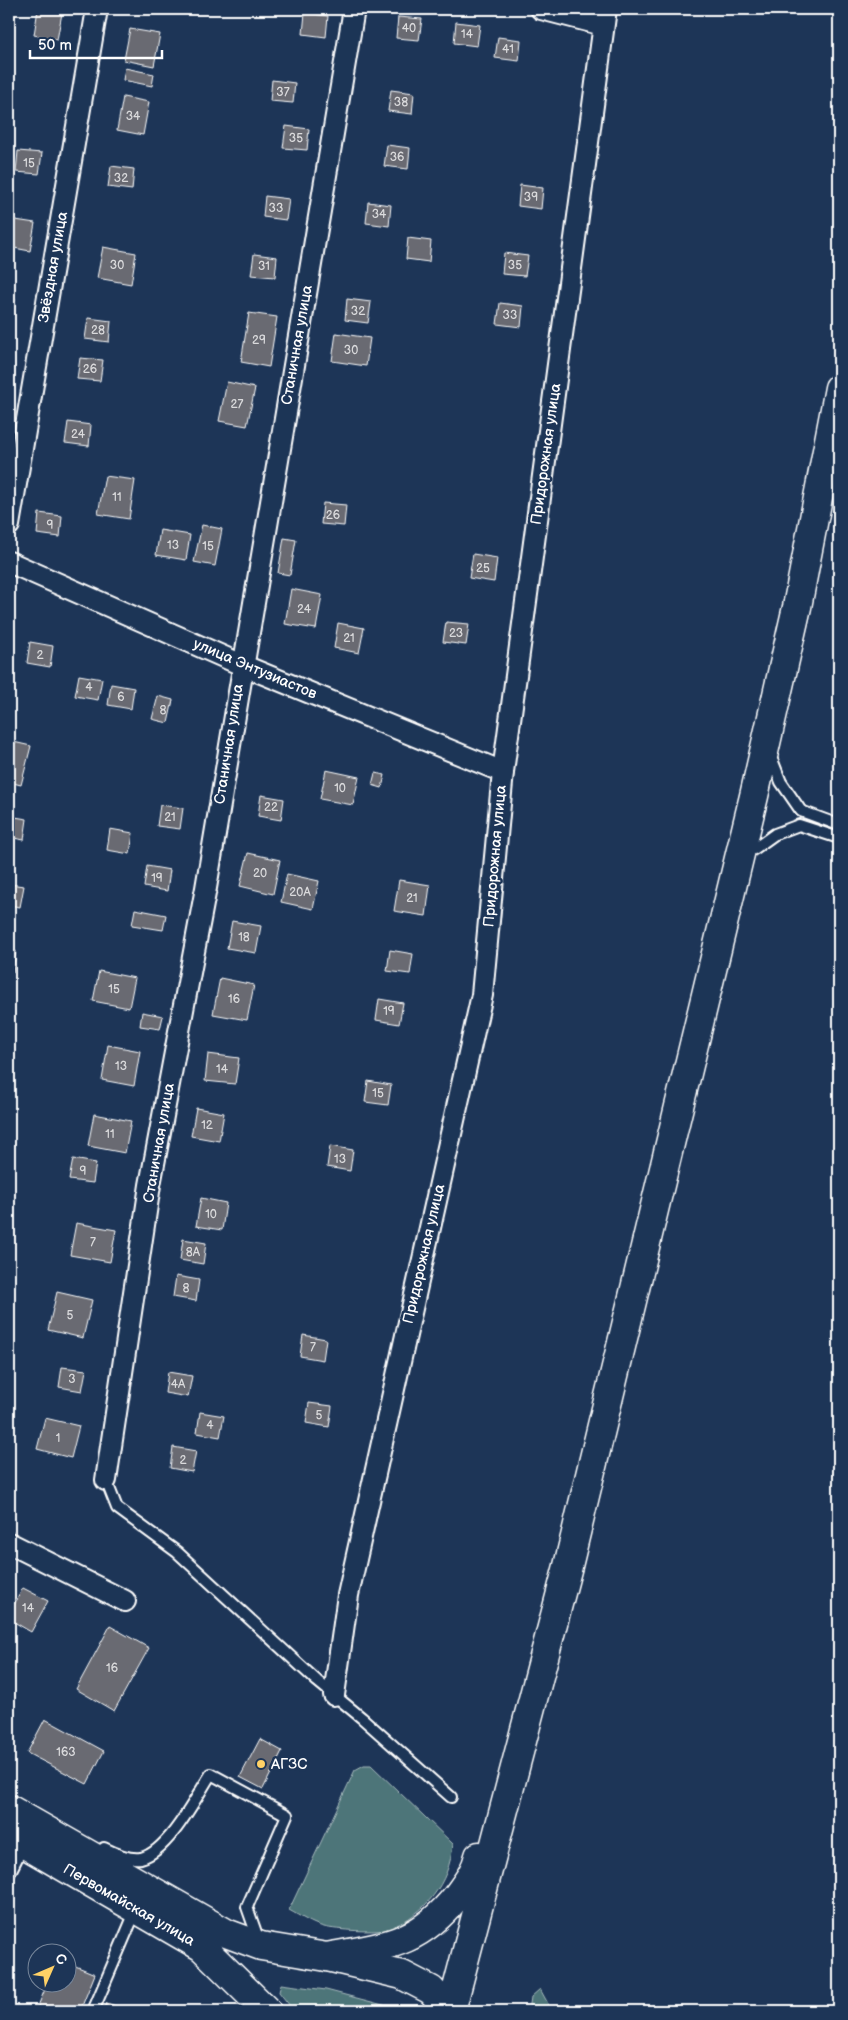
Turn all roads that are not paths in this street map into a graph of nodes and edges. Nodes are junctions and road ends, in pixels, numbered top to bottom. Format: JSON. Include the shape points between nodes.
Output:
{"nodes":[{"id":1,"x":97,"y":9,"type":"edge"},
{"id":2,"x":354,"y":9,"type":"edge"},
{"id":3,"x":541,"y":9,"type":"edge"},
{"id":4,"x":604,"y":17,"type":"edge"},
{"id":5,"x":839,"y":388,"type":"edge"},
{"id":6,"x":839,"y":448,"type":"edge"},
{"id":7,"x":9,"y":525,"type":"edge"},
{"id":8,"x":9,"y":562,"type":"edge"},
{"id":9,"x":242,"y":664,"type":"junction"},
{"id":10,"x":773,"y":762,"type":"junction"},
{"id":11,"x":503,"y":772,"type":"junction"},
{"id":12,"x":839,"y":825,"type":"edge"},
{"id":13,"x":839,"y":838,"type":"edge"},
{"id":14,"x":754,"y":849,"type":"junction"},
{"id":15,"x":106,"y":1480,"type":"joint"},
{"id":16,"x":9,"y":1543,"type":"edge"},
{"id":17,"x":125,"y":1601,"type":"dead end"},
{"id":18,"x":557,"y":1608,"type":"junction"},
{"id":19,"x":334,"y":1694,"type":"junction"},
{"id":20,"x":9,"y":1797,"type":"edge"},
{"id":21,"x":451,"y":1797,"type":"dead end"},
{"id":22,"x":9,"y":1809,"type":"edge"},
{"id":23,"x":42,"y":1815,"type":"dead end"},
{"id":24,"x":16,"y":1839,"type":"edge"},
{"id":25,"x":91,"y":1841,"type":"dead end"},
{"id":26,"x":9,"y":1874,"type":"edge"},
{"id":27,"x":136,"y":1909,"type":"junction"},
{"id":28,"x":261,"y":1946,"type":"junction"},
{"id":29,"x":327,"y":1957,"type":"junction"},
{"id":30,"x":241,"y":1986,"type":"junction"},
{"id":31,"x":93,"y":2011,"type":"edge"},
{"id":32,"x":262,"y":2011,"type":"edge"},
{"id":33,"x":268,"y":2011,"type":"edge"},
{"id":34,"x":451,"y":2011,"type":"edge"},
{"id":35,"x":460,"y":2011,"type":"edge"}],
"edges":[{"from":1,"to":7,"type":"street","name":"Звёздная улица"},
{"from":2,"to":9,"type":"street","name":"Станичная улица"},
{"from":3,"to":4,"type":"street"},
{"from":4,"to":11,"type":"street","name":"Придорожная улица"},
{"from":5,"to":18,"type":"main road","via":[[796,607],[754,796]]},
{"from":6,"to":10,"type":"main road"},
{"from":8,"to":9,"type":"street","name":"улица Энтузиастов"},
{"from":9,"to":11,"type":"street","name":"улица Энтузиастов"},
{"from":9,"to":15,"type":"street","name":"Станичная улица","via":[[206,888],[150,1185]]},
{"from":10,"to":12,"type":"lane","via":[[781,782],[801,811]]},
{"from":10,"to":14,"type":"main road"},
{"from":11,"to":19,"type":"street","name":"Придорожная улица","via":[[482,995],[348,1595]]},
{"from":13,"to":14,"type":"lane","via":[[799,825],[775,834]]},
{"from":14,"to":35,"type":"main road","via":[[570,1610]]},
{"from":15,"to":19,"type":"lane","via":[[117,1508],[177,1552]]},
{"from":16,"to":17,"type":"street"},
{"from":18,"to":29,"type":"main road","via":[[540,1634],[474,1874],[441,1916],[416,1934],[380,1947]]},
{"from":18,"to":34,"type":"main road"},
{"from":19,"to":21,"type":"lane"},
{"from":20,"to":23,"type":"lane"},
{"from":22,"to":28,"type":"main road","name":"Первомайская улица","via":[[226,1933]]},
{"from":24,"to":26,"type":"lane"},
{"from":24,"to":27,"type":"main road","name":"Первомайская улица"},
{"from":25,"to":28,"type":"lane","via":[[116,1854],[140,1858],[162,1847],[211,1774],[287,1815],[246,1907]]},
{"from":27,"to":30,"type":"main road","name":"Первомайская улица","via":[[202,1947]]},
{"from":27,"to":31,"type":"lane"},
{"from":28,"to":29,"type":"main road","name":"Первомайская улица"},
{"from":29,"to":34,"type":"main road","name":"Первомайская улица","via":[[402,1975],[431,1990]]},
{"from":30,"to":32,"type":"main road"},
{"from":30,"to":33,"type":"main road"}]}
